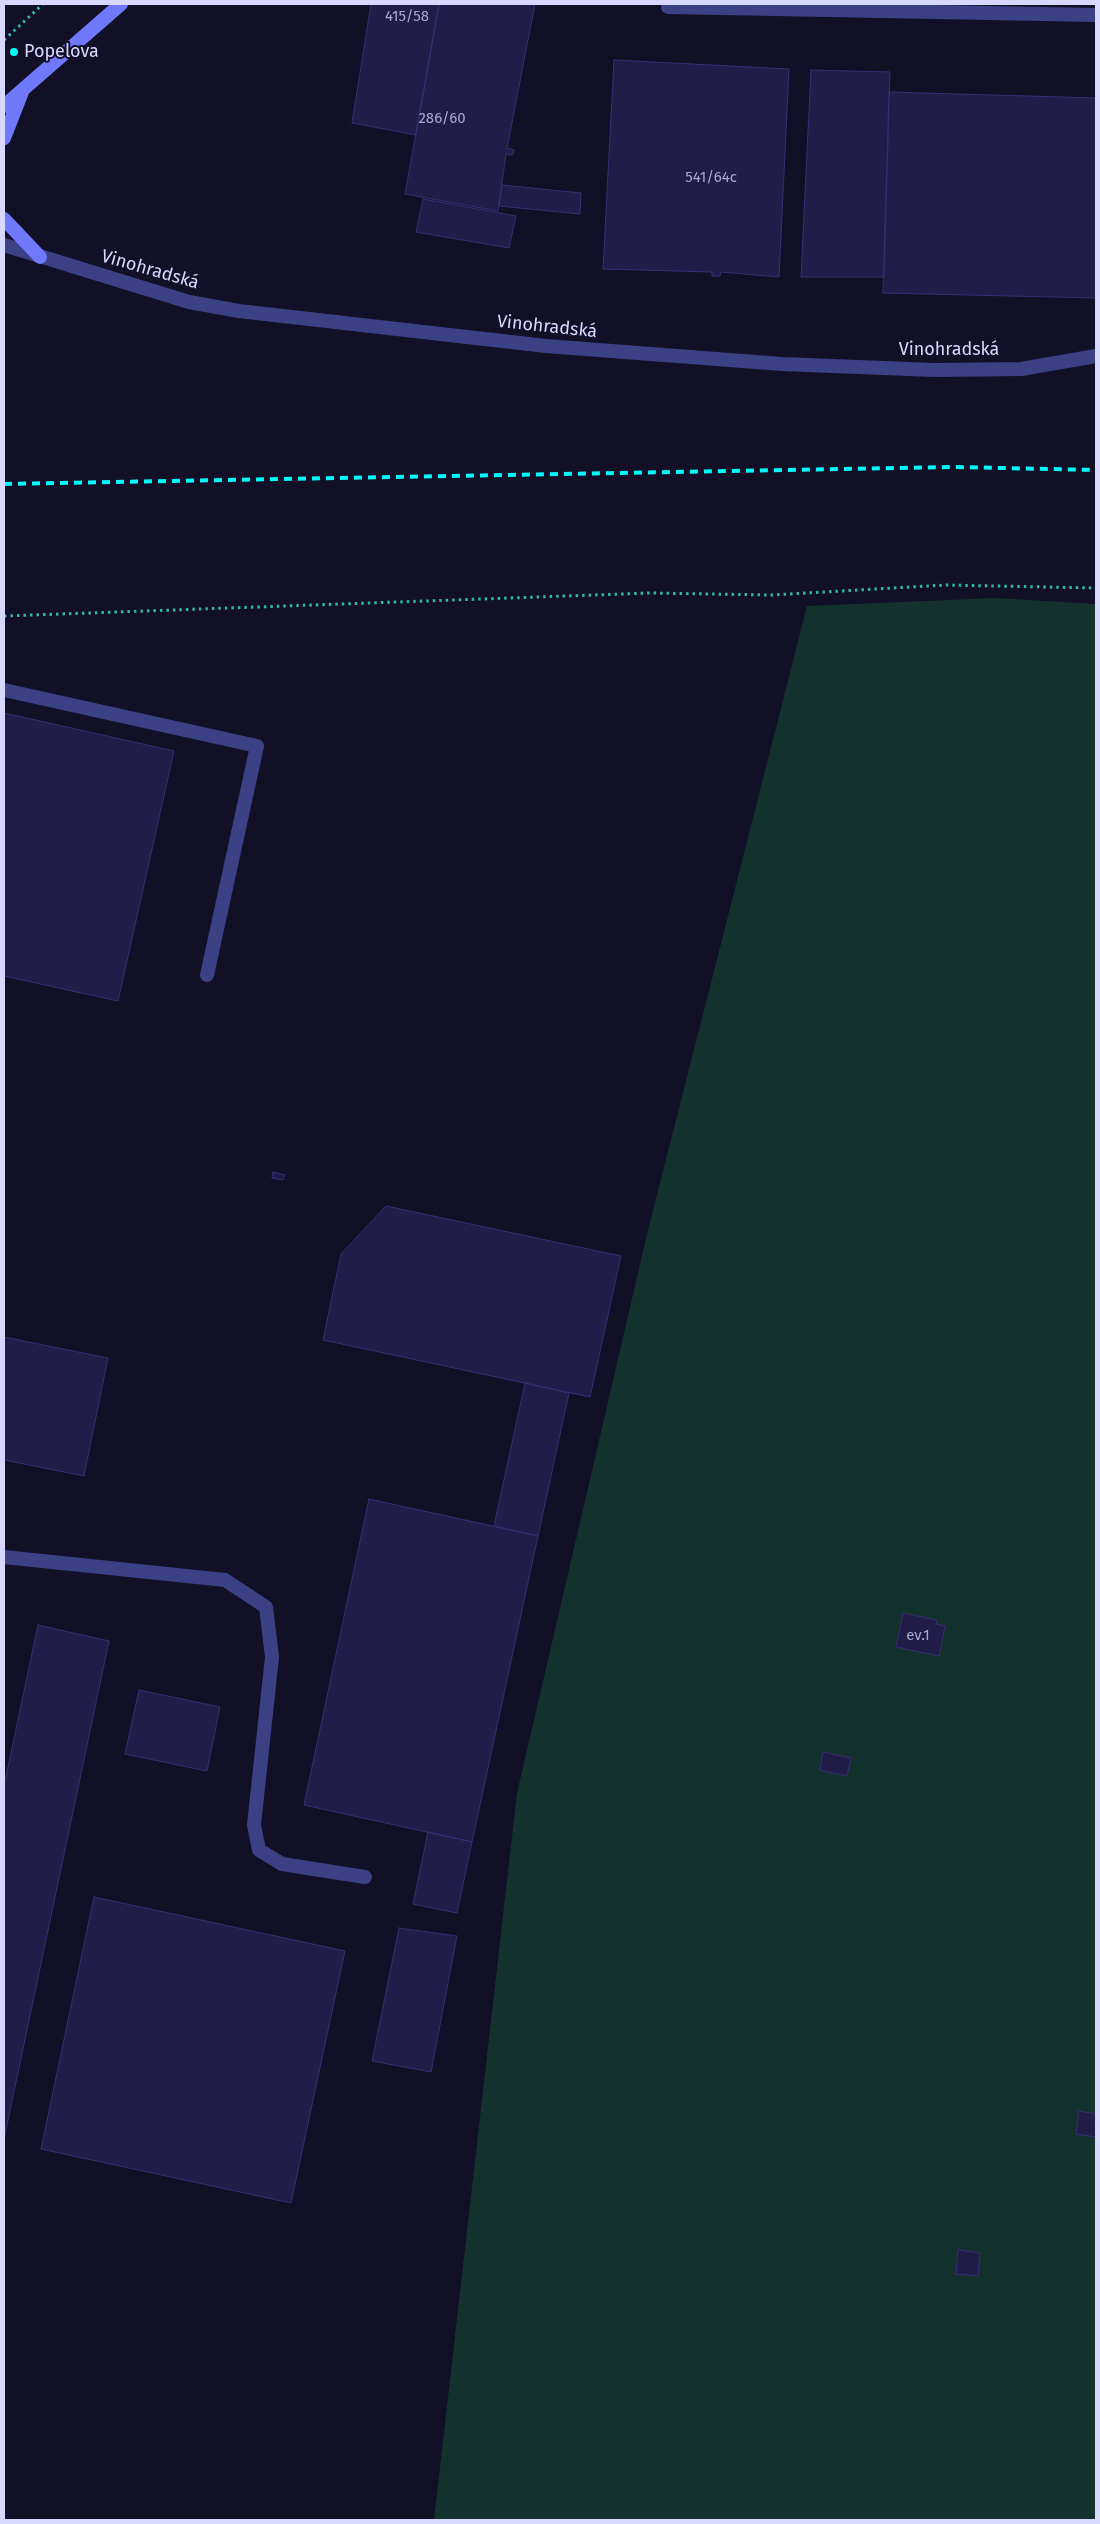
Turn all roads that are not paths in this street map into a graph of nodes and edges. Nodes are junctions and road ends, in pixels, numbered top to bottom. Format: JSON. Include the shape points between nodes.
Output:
{"nodes":[{"id":1,"x":121,"y":4,"type":"edge"},
{"id":2,"x":668,"y":7,"type":"dead end"},
{"id":3,"x":1096,"y":15,"type":"edge"},
{"id":4,"x":23,"y":89,"type":"junction"},
{"id":5,"x":4,"y":106,"type":"edge"},
{"id":6,"x":4,"y":138,"type":"edge"},
{"id":7,"x":4,"y":220,"type":"edge"},
{"id":8,"x":4,"y":245,"type":"edge"},
{"id":9,"x":40,"y":257,"type":"junction"},
{"id":10,"x":1096,"y":356,"type":"edge"},
{"id":11,"x":4,"y":690,"type":"edge"},
{"id":12,"x":207,"y":975,"type":"dead end"},
{"id":13,"x":4,"y":1557,"type":"edge"},
{"id":14,"x":365,"y":1877,"type":"dead end"}],
"edges":[{"from":1,"to":4,"type":"main road"},
{"from":2,"to":3,"type":"street"},
{"from":4,"to":5,"type":"main road"},
{"from":4,"to":6,"type":"main road"},
{"from":7,"to":9,"type":"main road"},
{"from":8,"to":9,"type":"street","name":"Vinohradská"},
{"from":9,"to":10,"type":"street","name":"Vinohradská","via":[[189,302],[239,311],[546,346],[782,364],[934,370],[1021,369]]},
{"from":11,"to":12,"type":"street","via":[[257,746]]},
{"from":13,"to":14,"type":"street","via":[[225,1580],[266,1607],[272,1657],[254,1825],[259,1850],[282,1864]]}]}
